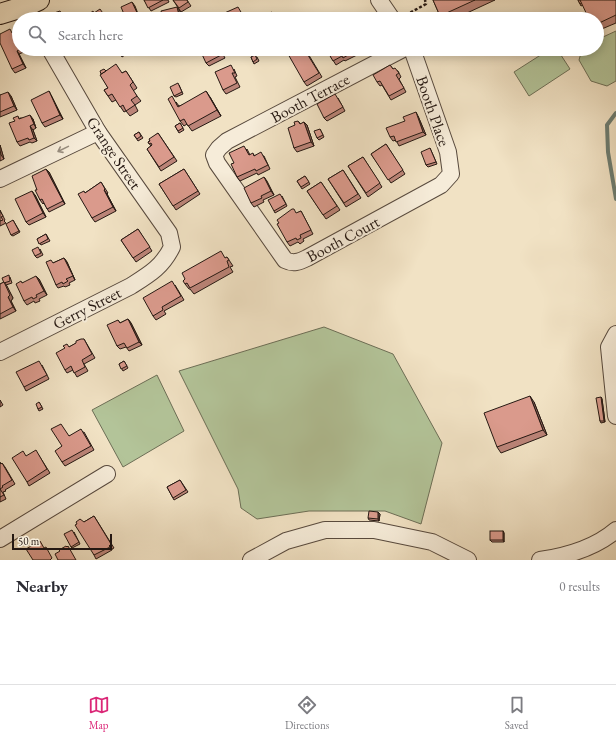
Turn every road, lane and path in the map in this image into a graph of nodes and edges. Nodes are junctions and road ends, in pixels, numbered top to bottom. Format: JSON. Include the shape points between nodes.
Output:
{"nodes":[{"id":1,"x":379,"y":0,"type":"edge"},
{"id":2,"x":425,"y":0,"type":"edge"},
{"id":3,"x":30,"y":6,"type":"edge"},
{"id":4,"x":393,"y":12,"type":"edge"},
{"id":5,"x":409,"y":12,"type":"edge"},
{"id":6,"x":0,"y":14,"type":"edge"},
{"id":7,"x":54,"y":56,"type":"edge"},
{"id":8,"x":390,"y":56,"type":"edge"},
{"id":9,"x":414,"y":56,"type":"edge"},
{"id":10,"x":98,"y":132,"type":"junction"},
{"id":11,"x":219,"y":148,"type":"joint"},
{"id":12,"x":451,"y":174,"type":"joint"},
{"id":13,"x":0,"y":179,"type":"edge"},
{"id":14,"x":168,"y":256,"type":"joint"},
{"id":15,"x":616,"y":334,"type":"edge"},
{"id":16,"x":0,"y":352,"type":"edge"},
{"id":17,"x":616,"y":416,"type":"edge"},
{"id":18,"x":107,"y":474,"type":"dead end"},
{"id":19,"x":616,"y":530,"type":"edge"},
{"id":20,"x":0,"y":539,"type":"edge"},
{"id":21,"x":251,"y":560,"type":"edge"},
{"id":22,"x":468,"y":560,"type":"edge"},
{"id":23,"x":540,"y":560,"type":"edge"}],
"edges":[{"from":1,"to":4,"type":"street"},
{"from":2,"to":5,"type":"path","via":[[426,4]]},
{"from":3,"to":6,"type":"main road"},
{"from":7,"to":10,"type":"street","name":"Grange Street"},
{"from":8,"to":11,"type":"street","name":"Booth Terrace","via":[[227,141]]},
{"from":9,"to":12,"type":"street","name":"Booth Place","via":[[448,152]]},
{"from":10,"to":13,"type":"street","one_way":true},
{"from":10,"to":14,"type":"street","name":"Grange Street","via":[[169,233],[172,246]]},
{"from":11,"to":12,"type":"street","name":"Booth Court","via":[[214,154],[217,163],[285,260],[290,262],[307,258],[431,191]]},
{"from":14,"to":16,"type":"street","name":"Gerry Street","via":[[163,263],[131,286]]},
{"from":15,"to":17,"type":"street","via":[[609,348]]},
{"from":18,"to":20,"type":"street"},
{"from":19,"to":23,"type":"street","via":[[605,539],[564,556]]},
{"from":21,"to":22,"type":"street","via":[[286,541],[325,530],[374,530],[432,542]]}]}
